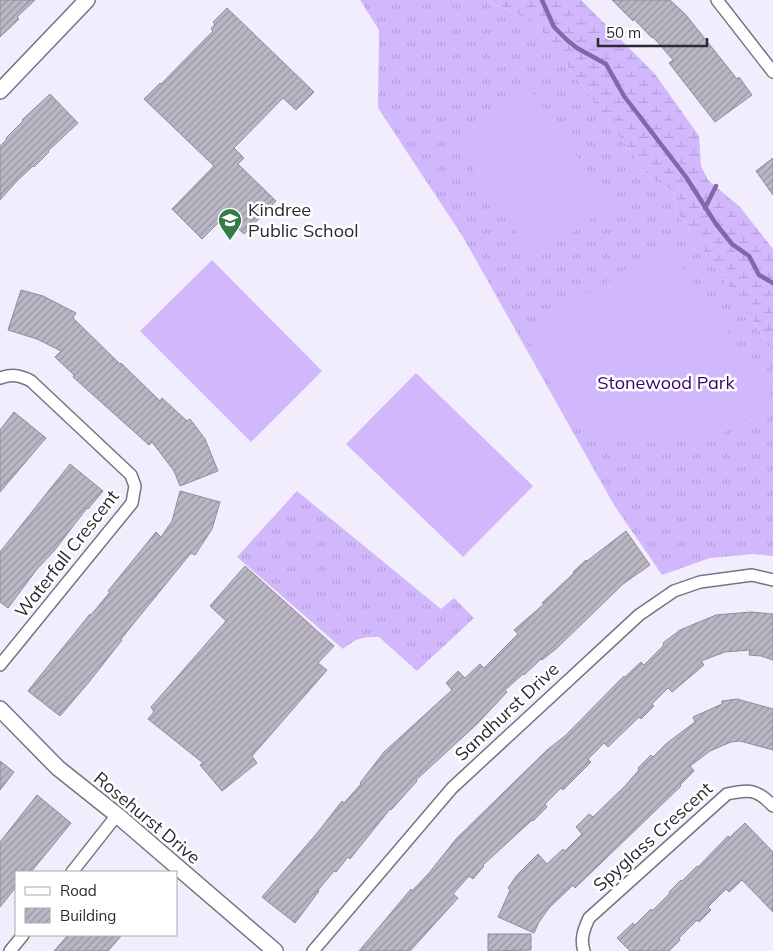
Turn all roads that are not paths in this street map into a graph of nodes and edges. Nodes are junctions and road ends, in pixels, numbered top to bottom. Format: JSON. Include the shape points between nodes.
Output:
{"nodes":[{"id":1,"x":87,"y":0,"type":"edge"},
{"id":2,"x":717,"y":0,"type":"edge"},
{"id":3,"x":773,"y":72,"type":"edge"},
{"id":4,"x":0,"y":91,"type":"edge"},
{"id":5,"x":0,"y":378,"type":"edge"},
{"id":6,"x":773,"y":580,"type":"edge"},
{"id":7,"x":0,"y":665,"type":"edge"},
{"id":8,"x":0,"y":709,"type":"edge"},
{"id":9,"x":773,"y":806,"type":"edge"},
{"id":10,"x":117,"y":815,"type":"junction"},
{"id":11,"x":73,"y":871,"type":"edge"},
{"id":12,"x":22,"y":936,"type":"edge"},
{"id":13,"x":10,"y":951,"type":"edge"},
{"id":14,"x":275,"y":951,"type":"edge"},
{"id":15,"x":313,"y":951,"type":"edge"},
{"id":16,"x":584,"y":951,"type":"edge"}],
"edges":[{"from":1,"to":4,"type":"street"},
{"from":2,"to":3,"type":"street"},
{"from":5,"to":7,"type":"street","name":"Waterfall Crescent","via":[[21,376],[31,381],[130,475],[135,494],[132,503]]},
{"from":6,"to":15,"type":"street","name":"Sandhurst Drive","via":[[752,575],[700,582],[674,591],[638,615],[452,788]]},
{"from":8,"to":10,"type":"street","name":"Rosehurst Drive","via":[[58,768]]},
{"from":9,"to":16,"type":"street","name":"Spyglass Crescent","via":[[762,794],[755,792],[744,790],[727,794],[589,918],[584,929]]},
{"from":10,"to":11,"type":"street"},
{"from":10,"to":14,"type":"street","name":"Rosehurst Drive"},
{"from":12,"to":13,"type":"street"}]}
